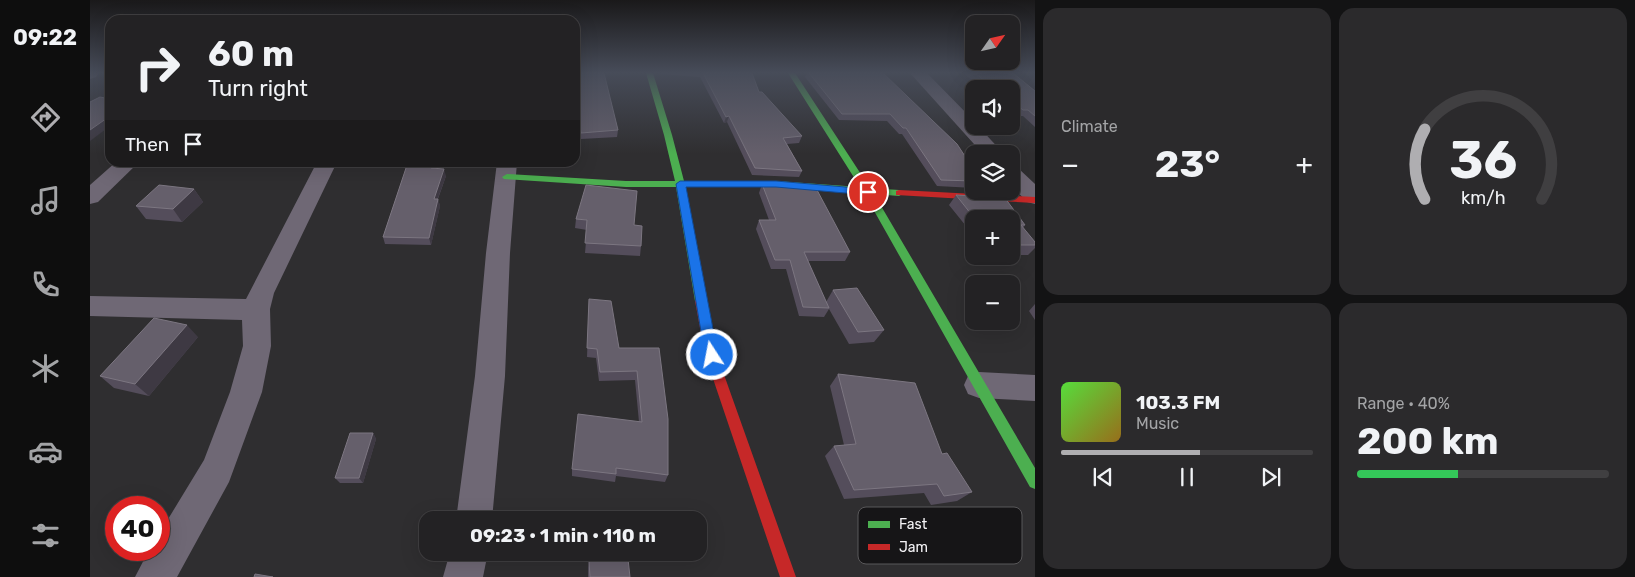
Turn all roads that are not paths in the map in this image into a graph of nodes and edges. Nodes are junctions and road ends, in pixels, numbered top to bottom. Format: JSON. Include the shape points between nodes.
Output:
{"nodes":[{"id":1,"x":657,"y":100,"type":"edge"},
{"id":2,"x":808,"y":100,"type":"edge"},
{"id":3,"x":943,"y":100,"type":"edge"},
{"id":4,"x":986,"y":145,"type":"edge"},
{"id":5,"x":123,"y":167,"type":"edge"},
{"id":6,"x":324,"y":167,"type":"edge"},
{"id":7,"x":507,"y":170,"type":"edge"},
{"id":8,"x":1020,"y":182,"type":"edge"},
{"id":9,"x":680,"y":184,"type":"junction"},
{"id":10,"x":868,"y":192,"type":"junction"},
{"id":11,"x":90,"y":197,"type":"edge"},
{"id":12,"x":1035,"y":198,"type":"edge"},
{"id":13,"x":256,"y":309,"type":"junction"},
{"id":14,"x":95,"y":313,"type":"edge"},
{"id":15,"x":979,"y":386,"type":"junction"},
{"id":16,"x":1035,"y":388,"type":"edge"},
{"id":17,"x":1035,"y":482,"type":"edge"},
{"id":18,"x":475,"y":511,"type":"edge"},
{"id":19,"x":467,"y":561,"type":"edge"},
{"id":20,"x":155,"y":577,"type":"edge"},
{"id":21,"x":463,"y":577,"type":"edge"},
{"id":22,"x":788,"y":577,"type":"edge"}],
"edges":[{"from":1,"to":9,"type":"street"},
{"from":2,"to":10,"type":"street"},
{"from":3,"to":4,"type":"street"},
{"from":5,"to":11,"type":"street"},
{"from":6,"to":13,"type":"street","via":[[267,280]]},
{"from":7,"to":9,"type":"street","via":[[626,184]]},
{"from":7,"to":18,"type":"street"},
{"from":8,"to":12,"type":"street"},
{"from":9,"to":10,"type":"street","via":[[776,184]]},
{"from":9,"to":22,"type":"street","via":[[712,355]]},
{"from":10,"to":12,"type":"street"},
{"from":10,"to":15,"type":"street"},
{"from":13,"to":14,"type":"street"},
{"from":13,"to":20,"type":"street","via":[[257,346],[246,392],[217,470]]},
{"from":15,"to":16,"type":"street"},
{"from":15,"to":17,"type":"street"},
{"from":19,"to":21,"type":"street"}]}
